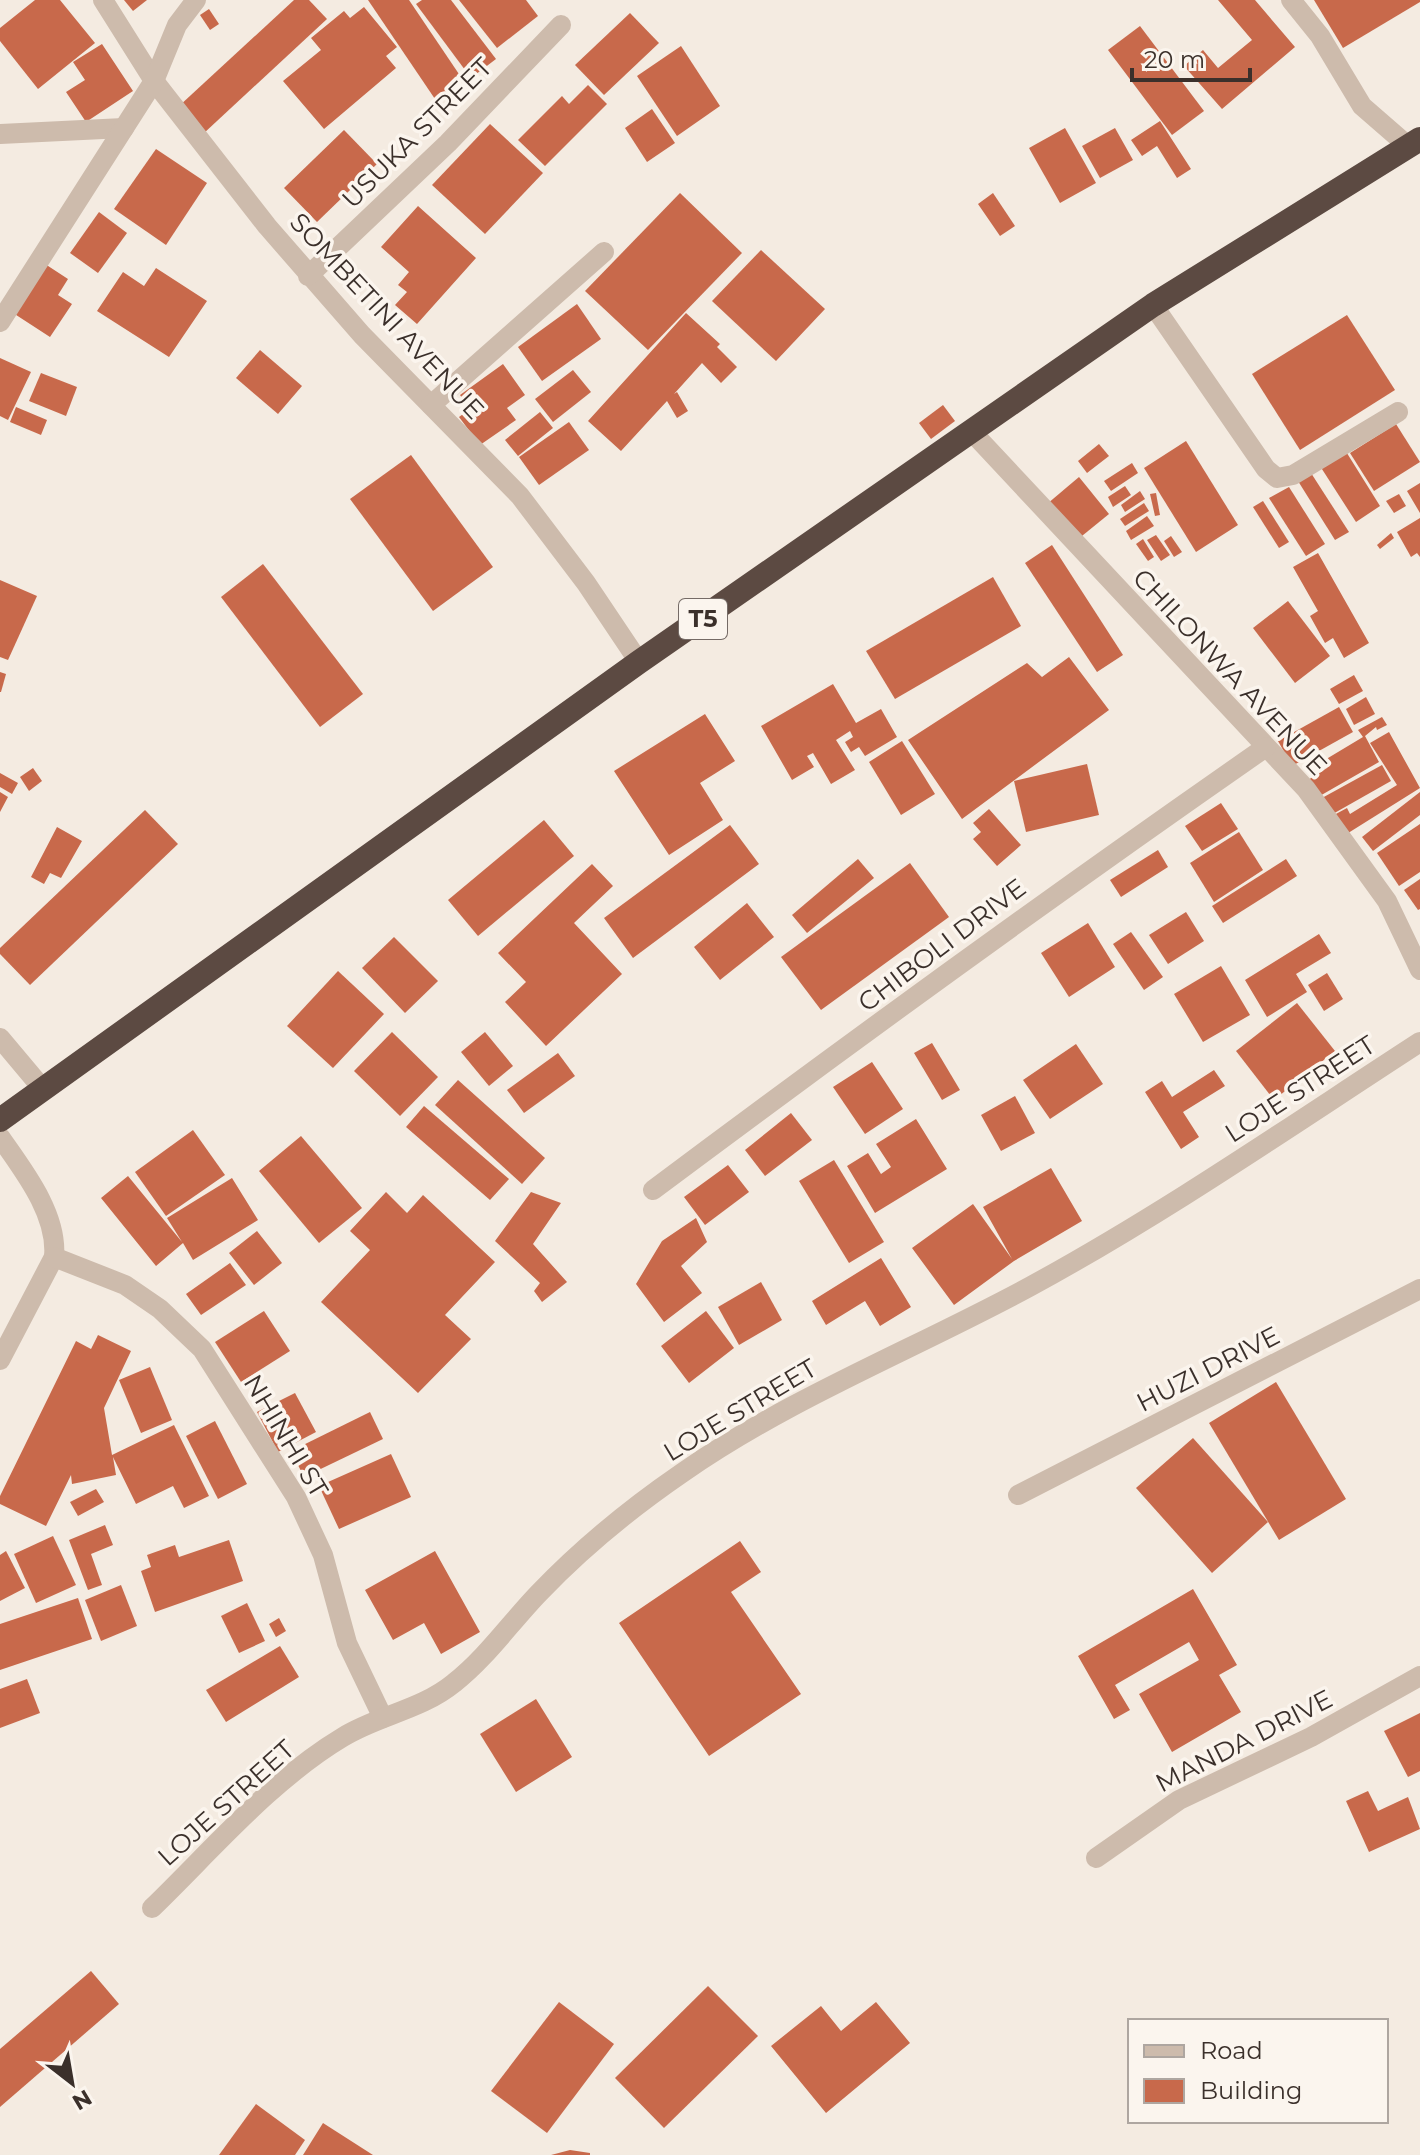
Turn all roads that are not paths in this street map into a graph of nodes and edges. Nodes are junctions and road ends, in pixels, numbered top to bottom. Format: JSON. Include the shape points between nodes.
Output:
{"nodes":[{"id":1,"x":103,"y":0,"type":"edge"},
{"id":2,"x":196,"y":0,"type":"edge"},
{"id":3,"x":1291,"y":0,"type":"edge"},
{"id":4,"x":561,"y":25,"type":"dead end"},
{"id":5,"x":154,"y":81,"type":"junction"},
{"id":6,"x":124,"y":128,"type":"junction"},
{"id":7,"x":0,"y":134,"type":"edge"},
{"id":8,"x":1414,"y":143,"type":"edge"},
{"id":9,"x":604,"y":252,"type":"dead end"},
{"id":10,"x":308,"y":276,"type":"junction"},
{"id":11,"x":1153,"y":305,"type":"junction"},
{"id":12,"x":0,"y":322,"type":"edge"},
{"id":13,"x":431,"y":405,"type":"junction"},
{"id":14,"x":1398,"y":412,"type":"dead end"},
{"id":15,"x":972,"y":432,"type":"junction"},
{"id":16,"x":639,"y":662,"type":"junction"},
{"id":17,"x":1266,"y":747,"type":"junction"},
{"id":18,"x":1420,"y":970,"type":"edge"},
{"id":19,"x":0,"y":1038,"type":"edge"},
{"id":20,"x":1420,"y":1042,"type":"edge"},
{"id":21,"x":42,"y":1088,"type":"junction"},
{"id":22,"x":0,"y":1120,"type":"edge"},
{"id":23,"x":0,"y":1137,"type":"edge"},
{"id":24,"x":653,"y":1190,"type":"dead end"},
{"id":25,"x":54,"y":1257,"type":"junction"},
{"id":26,"x":1420,"y":1289,"type":"edge"},
{"id":27,"x":0,"y":1360,"type":"edge"},
{"id":28,"x":1018,"y":1495,"type":"dead end"},
{"id":29,"x":1420,"y":1676,"type":"edge"},
{"id":30,"x":383,"y":1718,"type":"junction"},
{"id":31,"x":1096,"y":1858,"type":"dead end"},
{"id":32,"x":152,"y":1908,"type":"dead end"}],
"edges":[{"from":1,"to":5,"type":"street","name":"SOMBETINI AVENUE"},
{"from":2,"to":5,"type":"street","via":[[177,25]]},
{"from":3,"to":8,"type":"street","via":[[1320,36],[1362,106]]},
{"from":4,"to":10,"type":"street","name":"USUKA STREET","via":[[448,143]]},
{"from":5,"to":6,"type":"street"},
{"from":5,"to":10,"type":"street","name":"SOMBETINI AVENUE"},
{"from":6,"to":7,"type":"street"},
{"from":6,"to":12,"type":"street"},
{"from":8,"to":11,"type":"highway","number":"T5"},
{"from":9,"to":13,"type":"street"},
{"from":10,"to":13,"type":"street","name":"SOMBETINI AVENUE"},
{"from":11,"to":14,"type":"street","via":[[1277,478],[1293,475]]},
{"from":11,"to":15,"type":"highway","number":"T5"},
{"from":13,"to":16,"type":"street","name":"SOMBETINI AVENUE","via":[[520,496]]},
{"from":15,"to":16,"type":"highway","number":"T5"},
{"from":15,"to":17,"type":"street","name":"CHILONWA AVENUE"},
{"from":16,"to":21,"type":"highway","number":"T5"},
{"from":17,"to":18,"type":"street","name":"CHILONWA AVENUE","via":[[1306,789],[1387,901]]},
{"from":17,"to":24,"type":"street","name":"CHIBOLI DRIVE","via":[[1023,917]]},
{"from":19,"to":21,"type":"street"},
{"from":20,"to":30,"type":"street","name":"LOJE STREET","via":[[1069,1265],[782,1411],[683,1472],[604,1531],[456,1681],[425,1703]]},
{"from":21,"to":22,"type":"highway","number":"T5"},
{"from":23,"to":25,"type":"street","via":[[36,1194],[52,1233]]},
{"from":25,"to":27,"type":"street"},
{"from":25,"to":30,"type":"street","name":"NHINHI ST","via":[[125,1285],[202,1349],[296,1497],[323,1555],[347,1643]]},
{"from":26,"to":28,"type":"street","name":"HUZI DRIVE"},
{"from":29,"to":31,"type":"street","name":"MANDA DRIVE","via":[[1311,1737],[1179,1800]]},
{"from":30,"to":32,"type":"street","name":"LOJE STREET","via":[[343,1737],[291,1775]]}]}
